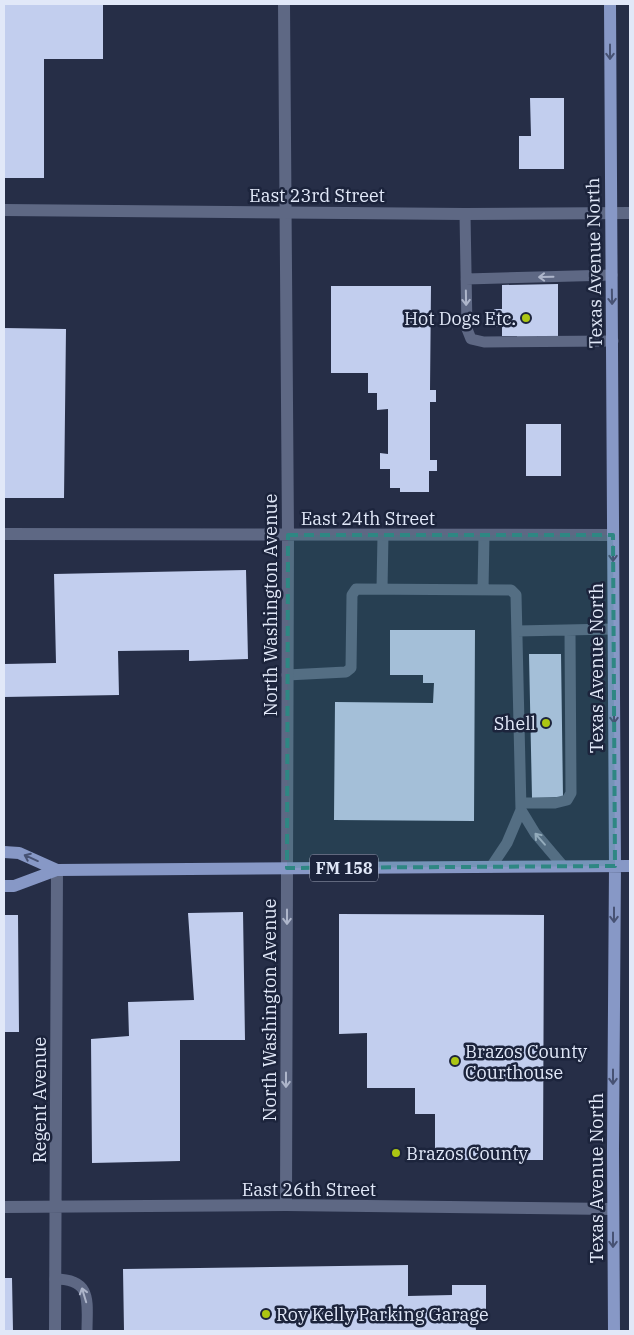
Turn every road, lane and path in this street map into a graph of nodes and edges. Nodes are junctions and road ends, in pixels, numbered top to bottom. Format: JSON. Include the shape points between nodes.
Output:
{"nodes":[{"id":1,"x":284,"y":4,"type":"edge"},
{"id":2,"x":610,"y":4,"type":"edge"},
{"id":3,"x":4,"y":210,"type":"edge"},
{"id":4,"x":284,"y":212,"type":"junction"},
{"id":5,"x":611,"y":213,"type":"junction"},
{"id":6,"x":630,"y":213,"type":"edge"},
{"id":7,"x":465,"y":214,"type":"junction"},
{"id":8,"x":612,"y":276,"type":"junction"},
{"id":9,"x":466,"y":279,"type":"junction"},
{"id":10,"x":613,"y":341,"type":"junction"},
{"id":11,"x":4,"y":534,"type":"edge"},
{"id":12,"x":288,"y":535,"type":"junction"},
{"id":13,"x":383,"y":535,"type":"junction"},
{"id":14,"x":484,"y":535,"type":"junction"},
{"id":15,"x":613,"y":535,"type":"junction"},
{"id":16,"x":382,"y":590,"type":"junction"},
{"id":17,"x":483,"y":590,"type":"junction"},
{"id":18,"x":614,"y":629,"type":"junction"},
{"id":19,"x":517,"y":631,"type":"junction"},
{"id":20,"x":570,"y":631,"type":"junction"},
{"id":21,"x":287,"y":675,"type":"junction"},
{"id":22,"x":521,"y":806,"type":"junction"},
{"id":23,"x":4,"y":852,"type":"edge"},
{"id":24,"x":563,"y":866,"type":"junction"},
{"id":25,"x":615,"y":866,"type":"junction"},
{"id":26,"x":630,"y":866,"type":"edge"},
{"id":27,"x":491,"y":867,"type":"junction"},
{"id":28,"x":287,"y":868,"type":"junction"},
{"id":29,"x":57,"y":870,"type":"junction"},
{"id":30,"x":4,"y":886,"type":"edge"},
{"id":31,"x":286,"y":1206,"type":"junction"},
{"id":32,"x":4,"y":1207,"type":"edge"},
{"id":33,"x":56,"y":1207,"type":"junction"},
{"id":34,"x":613,"y":1209,"type":"junction"},
{"id":35,"x":56,"y":1279,"type":"junction"},
{"id":36,"x":55,"y":1331,"type":"edge"},
{"id":37,"x":87,"y":1331,"type":"edge"},
{"id":38,"x":614,"y":1331,"type":"edge"}],
"edges":[{"from":1,"to":4,"type":"street","name":"North Washington Avenue"},
{"from":2,"to":5,"type":"main road","name":"Texas Avenue North","one_way":true},
{"from":3,"to":4,"type":"street","name":"East 23rd Street"},
{"from":4,"to":7,"type":"street","name":"East 23rd Street"},
{"from":4,"to":12,"type":"street","name":"North Washington Avenue"},
{"from":5,"to":6,"type":"street","name":"East 23rd Street"},
{"from":5,"to":7,"type":"street","name":"East 23rd Street"},
{"from":5,"to":8,"type":"main road","name":"Texas Avenue North"},
{"from":7,"to":9,"type":"lane"},
{"from":8,"to":9,"type":"lane","one_way":true},
{"from":8,"to":10,"type":"main road","name":"Texas Avenue North","one_way":true},
{"from":9,"to":10,"type":"lane","one_way":true,"via":[[467,329],[471,339],[484,342]]},
{"from":10,"to":15,"type":"main road","name":"Texas Avenue North"},
{"from":11,"to":12,"type":"street","name":"East 24th Street"},
{"from":12,"to":13,"type":"street","name":"East 24th Street"},
{"from":12,"to":21,"type":"street","name":"North Washington Avenue"},
{"from":13,"to":14,"type":"street","name":"East 24th Street"},
{"from":13,"to":16,"type":"lane"},
{"from":14,"to":15,"type":"street","name":"East 24th Street"},
{"from":14,"to":17,"type":"lane"},
{"from":15,"to":18,"type":"main road","name":"Texas Avenue North","one_way":true},
{"from":16,"to":17,"type":"lane"},
{"from":16,"to":21,"type":"lane","via":[[356,589],[352,595],[351,668],[346,672]]},
{"from":17,"to":19,"type":"lane","via":[[511,590],[516,595]]},
{"from":18,"to":20,"type":"lane"},
{"from":18,"to":25,"type":"main road","name":"Texas Avenue North","one_way":true},
{"from":19,"to":20,"type":"lane"},
{"from":19,"to":22,"type":"lane","via":[[524,679],[526,740],[526,775]]},
{"from":20,"to":22,"type":"lane","via":[[566,707],[567,773],[571,793],[567,800]]},
{"from":21,"to":28,"type":"street","name":"North Washington Avenue"},
{"from":24,"to":22,"type":"lane","one_way":true,"via":[[535,833]]},
{"from":22,"to":27,"type":"lane","via":[[507,843]]},
{"from":29,"to":23,"type":"main road","number":"FM 158","one_way":true,"via":[[19,853]]},
{"from":24,"to":25,"type":"main road","number":"FM 158"},
{"from":24,"to":27,"type":"main road","number":"FM 158"},
{"from":25,"to":26,"type":"main road","number":"FM 158"},
{"from":25,"to":34,"type":"main road","name":"Texas Avenue North","one_way":true},
{"from":27,"to":28,"type":"main road","number":"FM 158"},
{"from":28,"to":29,"type":"main road","number":"FM 158"},
{"from":28,"to":31,"type":"street","name":"North Washington Avenue","one_way":true},
{"from":29,"to":30,"type":"main road","number":"FM 158","via":[[14,886]]},
{"from":29,"to":33,"type":"street","name":"Regent Avenue"},
{"from":31,"to":33,"type":"street","name":"East 26th Street"},
{"from":31,"to":34,"type":"street","name":"East 26th Street"},
{"from":32,"to":33,"type":"street","name":"East 26th Street"},
{"from":33,"to":35,"type":"street","name":"Regent Avenue"},
{"from":34,"to":38,"type":"main road","name":"Texas Avenue North","one_way":true},
{"from":35,"to":36,"type":"street","name":"Regent Avenue"},
{"from":37,"to":35,"type":"lane","one_way":true,"via":[[87,1298],[82,1287],[74,1280]]}]}
